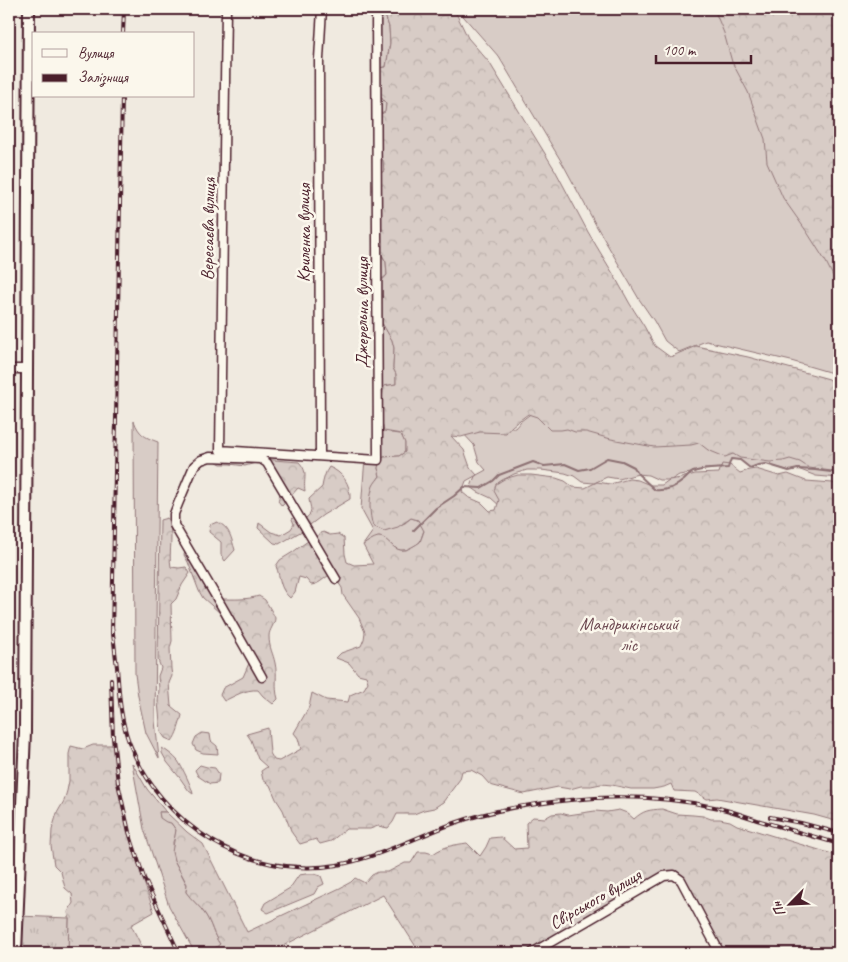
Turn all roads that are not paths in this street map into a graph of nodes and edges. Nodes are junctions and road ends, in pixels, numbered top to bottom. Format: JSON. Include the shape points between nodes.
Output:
{"nodes":[{"id":1,"x":29,"y":9,"type":"edge"},
{"id":2,"x":226,"y":9,"type":"edge"},
{"id":3,"x":322,"y":9,"type":"edge"},
{"id":4,"x":376,"y":9,"type":"edge"},
{"id":5,"x":9,"y":369,"type":"edge"},
{"id":6,"x":27,"y":369,"type":"junction"},
{"id":7,"x":220,"y":450,"type":"joint"},
{"id":8,"x":284,"y":455,"type":"junction"},
{"id":9,"x":320,"y":456,"type":"junction"},
{"id":10,"x":267,"y":463,"type":"junction"},
{"id":11,"x":336,"y":579,"type":"dead end"},
{"id":12,"x":262,"y":677,"type":"dead end"},
{"id":13,"x":16,"y":953,"type":"edge"},
{"id":14,"x":532,"y":953,"type":"edge"},
{"id":15,"x":720,"y":953,"type":"edge"}],
"edges":[{"from":1,"to":6,"type":"main road"},
{"from":2,"to":7,"type":"street","name":"Вересаєва вулиця"},
{"from":3,"to":9,"type":"street","name":"Криленка вулиця","via":[[319,59]]},
{"from":4,"to":9,"type":"street","name":"Джерельна вулиця","via":[[378,460]]},
{"from":5,"to":6,"type":"street"},
{"from":6,"to":13,"type":"main road","via":[[25,732]]},
{"from":7,"to":8,"type":"street","name":"Джерельна вулиця"},
{"from":8,"to":9,"type":"street","name":"Джерельна вулиця"},
{"from":8,"to":10,"type":"street"},
{"from":10,"to":11,"type":"street"},
{"from":10,"to":12,"type":"street","via":[[262,459],[210,457],[202,460],[194,466],[174,514],[174,525]]},
{"from":14,"to":15,"type":"street","name":"Свірського вулиця","via":[[664,876],[674,875],[681,880]]}]}
